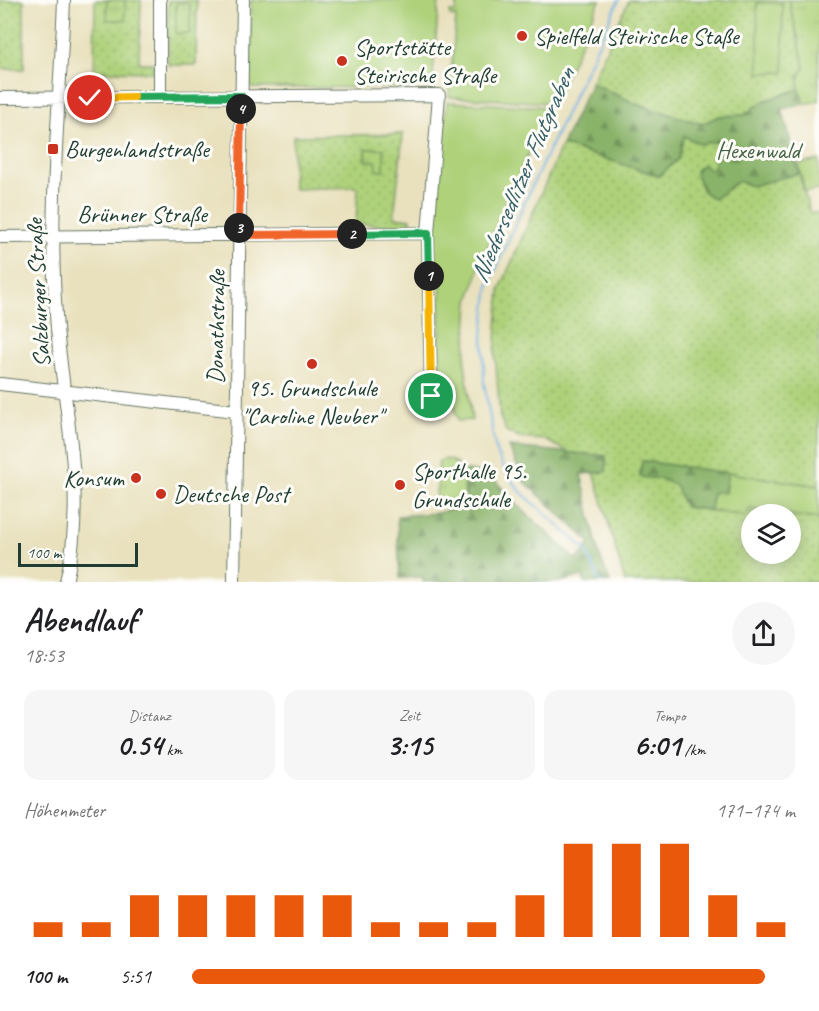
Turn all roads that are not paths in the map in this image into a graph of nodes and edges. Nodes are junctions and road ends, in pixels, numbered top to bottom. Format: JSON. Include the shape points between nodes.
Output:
{"nodes":[{"id":1,"x":64,"y":0,"type":"edge"},
{"id":2,"x":160,"y":0,"type":"edge"},
{"id":3,"x":243,"y":0,"type":"edge"},
{"id":4,"x":160,"y":96,"type":"junction"},
{"id":5,"x":241,"y":96,"type":"junction"},
{"id":6,"x":60,"y":97,"type":"junction"},
{"id":7,"x":0,"y":98,"type":"edge"},
{"id":8,"x":428,"y":233,"type":"junction"},
{"id":9,"x":239,"y":235,"type":"junction"},
{"id":10,"x":54,"y":236,"type":"junction"},
{"id":11,"x":0,"y":237,"type":"edge"},
{"id":12,"x":0,"y":384,"type":"edge"},
{"id":13,"x":64,"y":392,"type":"junction"},
{"id":14,"x":236,"y":411,"type":"junction"},
{"id":15,"x":435,"y":412,"type":"dead end"},
{"id":16,"x":66,"y":582,"type":"edge"},
{"id":17,"x":234,"y":582,"type":"edge"}],
"edges":[{"from":1,"to":6,"type":"street","name":"Salzburger Straße"},
{"from":2,"to":4,"type":"street"},
{"from":3,"to":5,"type":"street","name":"Donathstraße"},
{"from":4,"to":5,"type":"street"},
{"from":4,"to":6,"type":"street"},
{"from":5,"to":8,"type":"street","via":[[439,96]]},
{"from":5,"to":9,"type":"street","name":"Donathstraße"},
{"from":6,"to":7,"type":"street"},
{"from":6,"to":10,"type":"street","name":"Salzburger Straße"},
{"from":8,"to":9,"type":"street","name":"Brünner Straße"},
{"from":8,"to":15,"type":"street","via":[[431,396]]},
{"from":9,"to":10,"type":"street","name":"Brünner Straße"},
{"from":9,"to":14,"type":"street","name":"Donathstraße"},
{"from":10,"to":11,"type":"street","name":"Brünner Straße"},
{"from":10,"to":13,"type":"street","name":"Salzburger Straße","via":[[56,315]]},
{"from":12,"to":13,"type":"street"},
{"from":13,"to":14,"type":"street"},
{"from":13,"to":16,"type":"street","name":"Salzburger Straße","via":[[76,478]]},
{"from":14,"to":17,"type":"street","name":"Donathstraße"}]}
